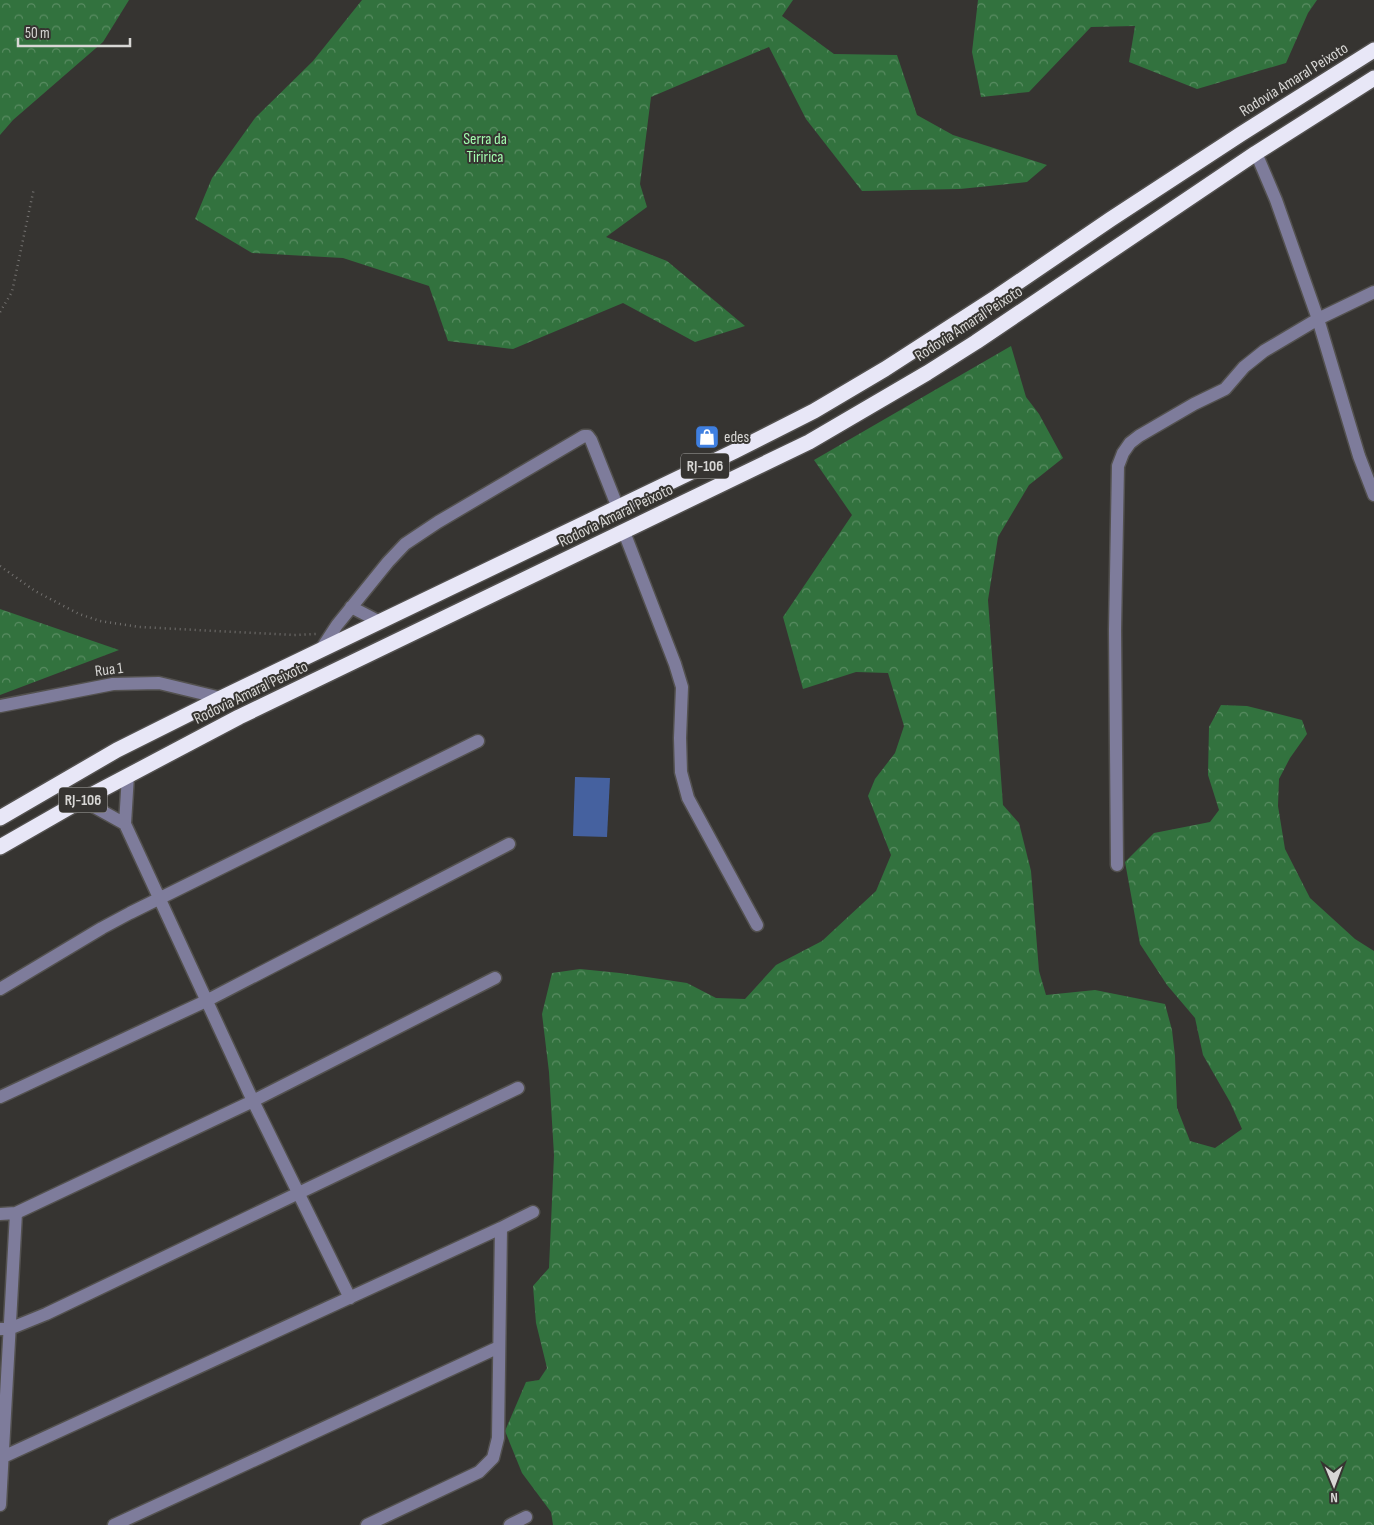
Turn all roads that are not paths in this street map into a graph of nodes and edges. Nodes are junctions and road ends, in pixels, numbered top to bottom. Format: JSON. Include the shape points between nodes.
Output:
{"nodes":[{"id":1,"x":1374,"y":50,"type":"edge"},
{"id":2,"x":1374,"y":78,"type":"edge"},
{"id":3,"x":1256,"y":153,"type":"junction"},
{"id":4,"x":1374,"y":292,"type":"edge"},
{"id":5,"x":1318,"y":319,"type":"junction"},
{"id":6,"x":1374,"y":495,"type":"edge"},
{"id":7,"x":618,"y":508,"type":"junction"},
{"id":8,"x":624,"y":532,"type":"junction"},
{"id":9,"x":351,"y":607,"type":"junction"},
{"id":10,"x":380,"y":622,"type":"junction"},
{"id":11,"x":320,"y":651,"type":"junction"},
{"id":12,"x":222,"y":698,"type":"junction"},
{"id":13,"x":0,"y":706,"type":"edge"},
{"id":14,"x":478,"y":740,"type":"dead end"},
{"id":15,"x":128,"y":775,"type":"junction"},
{"id":16,"x":82,"y":800,"type":"junction"},
{"id":17,"x":0,"y":818,"type":"edge"},
{"id":18,"x":125,"y":824,"type":"junction"},
{"id":19,"x":509,"y":844,"type":"dead end"},
{"id":20,"x":0,"y":847,"type":"edge"},
{"id":21,"x":1117,"y":865,"type":"dead end"},
{"id":22,"x":159,"y":900,"type":"junction"},
{"id":23,"x":757,"y":925,"type":"dead end"},
{"id":24,"x":495,"y":978,"type":"dead end"},
{"id":25,"x":0,"y":989,"type":"edge"},
{"id":26,"x":206,"y":1001,"type":"junction"},
{"id":27,"x":518,"y":1088,"type":"dead end"},
{"id":28,"x":0,"y":1098,"type":"edge"},
{"id":29,"x":253,"y":1101,"type":"junction"},
{"id":30,"x":298,"y":1193,"type":"junction"},
{"id":31,"x":533,"y":1212,"type":"dead end"},
{"id":32,"x":16,"y":1213,"type":"junction"},
{"id":33,"x":0,"y":1214,"type":"edge"},
{"id":34,"x":501,"y":1228,"type":"junction"},
{"id":35,"x":350,"y":1298,"type":"junction"},
{"id":36,"x":5,"y":1329,"type":"edge"},
{"id":37,"x":499,"y":1347,"type":"junction"},
{"id":38,"x":3,"y":1457,"type":"junction"},
{"id":39,"x":0,"y":1505,"type":"edge"},
{"id":40,"x":526,"y":1517,"type":"dead end"},
{"id":41,"x":114,"y":1525,"type":"edge"},
{"id":42,"x":367,"y":1525,"type":"edge"},
{"id":43,"x":510,"y":1525,"type":"edge"}],
"edges":[{"from":1,"to":7,"type":"highway","name":"Rodovia Amaral Peixoto","number":"RJ-106","via":[[1232,139],[885,370],[814,411]]},
{"from":2,"to":3,"type":"highway","name":"Rodovia Amaral Peixoto","number":"RJ-106"},
{"from":3,"to":5,"type":"street"},
{"from":3,"to":8,"type":"highway","name":"Rodovia Amaral Peixoto","number":"RJ-106","via":[[927,374],[809,442]]},
{"from":4,"to":5,"type":"street"},
{"from":5,"to":6,"type":"street"},
{"from":5,"to":21,"type":"street","via":[[1264,351],[1225,389],[1139,436],[1130,443],[1118,466],[1115,630]]},
{"from":7,"to":9,"type":"street","via":[[591,440],[584,436],[405,544]]},
{"from":7,"to":10,"type":"highway","name":"Rodovia Amaral Peixoto","number":"RJ-106"},
{"from":8,"to":15,"type":"highway","name":"Rodovia Amaral Peixoto","number":"RJ-106","via":[[240,717]]},
{"from":8,"to":23,"type":"street","via":[[682,687],[681,772],[688,798]]},
{"from":9,"to":10,"type":"street"},
{"from":9,"to":11,"type":"street"},
{"from":10,"to":11,"type":"highway","name":"Rodovia Amaral Peixoto","number":"RJ-106"},
{"from":11,"to":12,"type":"highway","name":"Rodovia Amaral Peixoto","number":"RJ-106"},
{"from":12,"to":13,"type":"street","name":"Rua 1","via":[[159,682],[113,684]]},
{"from":12,"to":17,"type":"highway","name":"Rodovia Amaral Peixoto","number":"RJ-106","via":[[117,750]]},
{"from":14,"to":22,"type":"street"},
{"from":15,"to":16,"type":"highway","name":"Rodovia Amaral Peixoto","number":"RJ-106"},
{"from":15,"to":18,"type":"street"},
{"from":16,"to":18,"type":"street"},
{"from":16,"to":20,"type":"highway","name":"Rodovia Amaral Peixoto","number":"RJ-106"},
{"from":18,"to":22,"type":"street"},
{"from":19,"to":26,"type":"street"},
{"from":22,"to":25,"type":"street","via":[[102,928]]},
{"from":22,"to":26,"type":"street"},
{"from":24,"to":29,"type":"street"},
{"from":26,"to":28,"type":"street"},
{"from":26,"to":29,"type":"street"},
{"from":27,"to":30,"type":"street"},
{"from":29,"to":30,"type":"street"},
{"from":29,"to":32,"type":"street"},
{"from":30,"to":35,"type":"street"},
{"from":30,"to":36,"type":"street","via":[[46,1314]]},
{"from":31,"to":34,"type":"street"},
{"from":32,"to":33,"type":"street"},
{"from":32,"to":36,"type":"street"},
{"from":34,"to":35,"type":"street"},
{"from":34,"to":37,"type":"street"},
{"from":35,"to":38,"type":"street"},
{"from":36,"to":38,"type":"street"},
{"from":37,"to":41,"type":"street"},
{"from":37,"to":42,"type":"street","via":[[498,1438],[493,1458],[478,1472]]},
{"from":38,"to":39,"type":"street"},
{"from":40,"to":43,"type":"street"}]}
